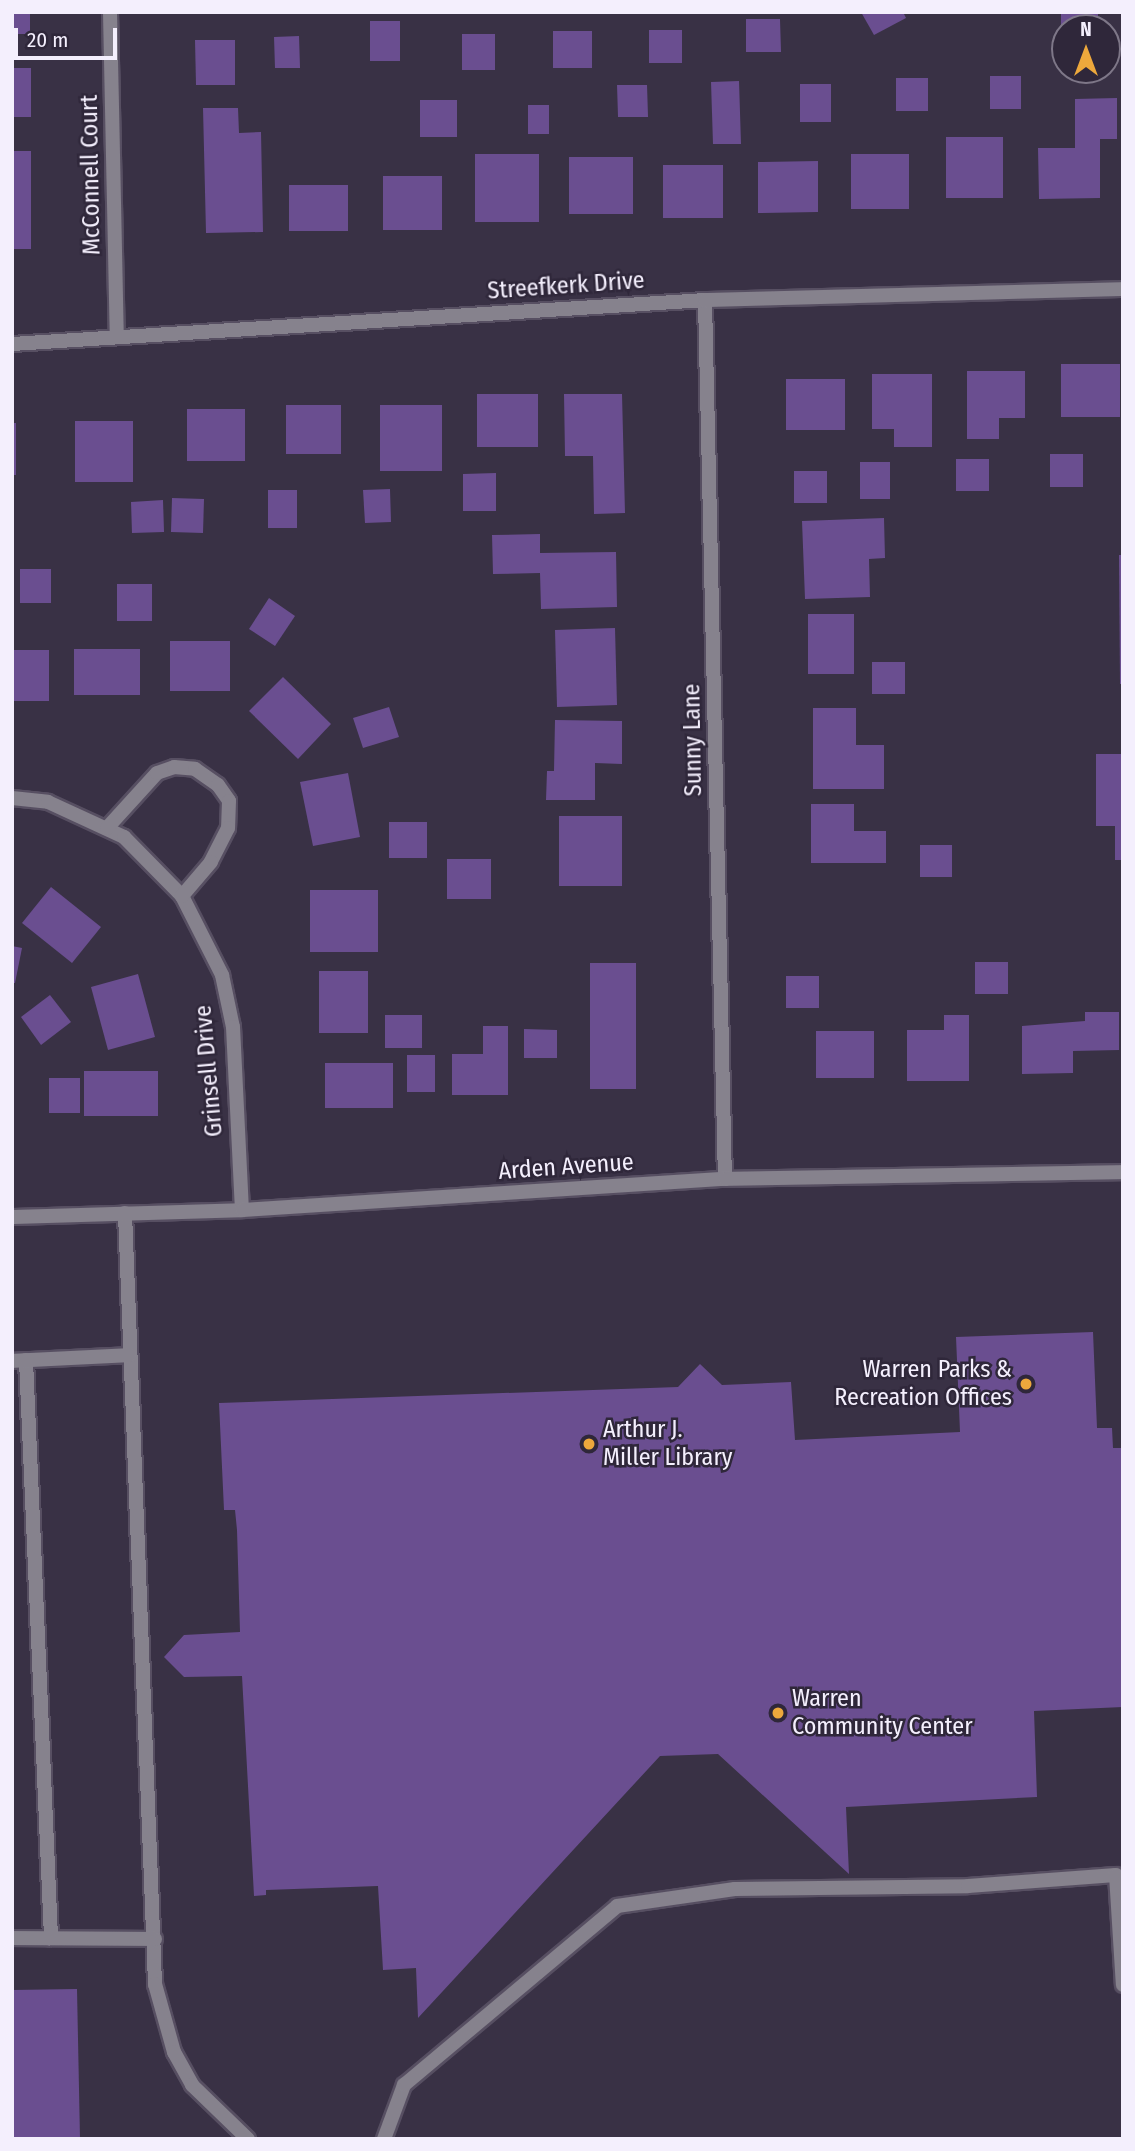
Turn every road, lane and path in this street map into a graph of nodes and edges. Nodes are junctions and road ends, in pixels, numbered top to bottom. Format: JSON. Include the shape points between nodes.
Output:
{"nodes":[{"id":1,"x":110,"y":12,"type":"edge"},
{"id":2,"x":1123,"y":289,"type":"edge"},
{"id":3,"x":705,"y":300,"type":"junction"},
{"id":4,"x":117,"y":337,"type":"junction"},
{"id":5,"x":12,"y":344,"type":"edge"},
{"id":6,"x":12,"y":798,"type":"edge"},
{"id":7,"x":107,"y":828,"type":"junction"},
{"id":8,"x":182,"y":896,"type":"junction"},
{"id":9,"x":1123,"y":1172,"type":"edge"},
{"id":10,"x":725,"y":1179,"type":"junction"},
{"id":11,"x":242,"y":1210,"type":"junction"},
{"id":12,"x":125,"y":1213,"type":"junction"},
{"id":13,"x":12,"y":1217,"type":"edge"},
{"id":14,"x":130,"y":1355,"type":"junction"},
{"id":15,"x":19,"y":1361,"type":"edge"},
{"id":16,"x":12,"y":1938,"type":"edge"},
{"id":17,"x":51,"y":1938,"type":"junction"},
{"id":18,"x":155,"y":1939,"type":"junction"},
{"id":19,"x":1123,"y":1985,"type":"edge"},
{"id":20,"x":248,"y":2139,"type":"edge"},
{"id":21,"x":384,"y":2139,"type":"edge"}],
"edges":[{"from":1,"to":4,"type":"street","name":"McConnell Court"},
{"from":2,"to":3,"type":"street","name":"Streefkerk Drive"},
{"from":3,"to":4,"type":"street","name":"Streefkerk Drive"},
{"from":3,"to":10,"type":"street","name":"Sunny Lane"},
{"from":4,"to":5,"type":"street","name":"Streefkerk Drive"},
{"from":6,"to":7,"type":"street","name":"Grinsell Drive","via":[[48,802]]},
{"from":7,"to":8,"type":"street","name":"Grinsell Drive","via":[[153,863]]},
{"from":7,"to":8,"type":"street","via":[[157,773],[174,767],[195,769],[218,785],[229,801],[228,828],[211,862]]},
{"from":8,"to":11,"type":"street","name":"Grinsell Drive","via":[[222,975],[233,1027]]},
{"from":9,"to":10,"type":"street","name":"Arden Avenue"},
{"from":10,"to":11,"type":"street","name":"Arden Avenue"},
{"from":11,"to":12,"type":"street","name":"Arden Avenue"},
{"from":12,"to":13,"type":"street","name":"Arden Avenue"},
{"from":12,"to":14,"type":"street"},
{"from":14,"to":15,"type":"street"},
{"from":14,"to":18,"type":"street"},
{"from":15,"to":17,"type":"street"},
{"from":16,"to":17,"type":"street"},
{"from":17,"to":18,"type":"street"},
{"from":18,"to":20,"type":"street","via":[[155,1984],[174,2052],[192,2085]]},
{"from":19,"to":21,"type":"street","via":[[1116,1875],[968,1886],[735,1889],[617,1906],[404,2085]]}]}
